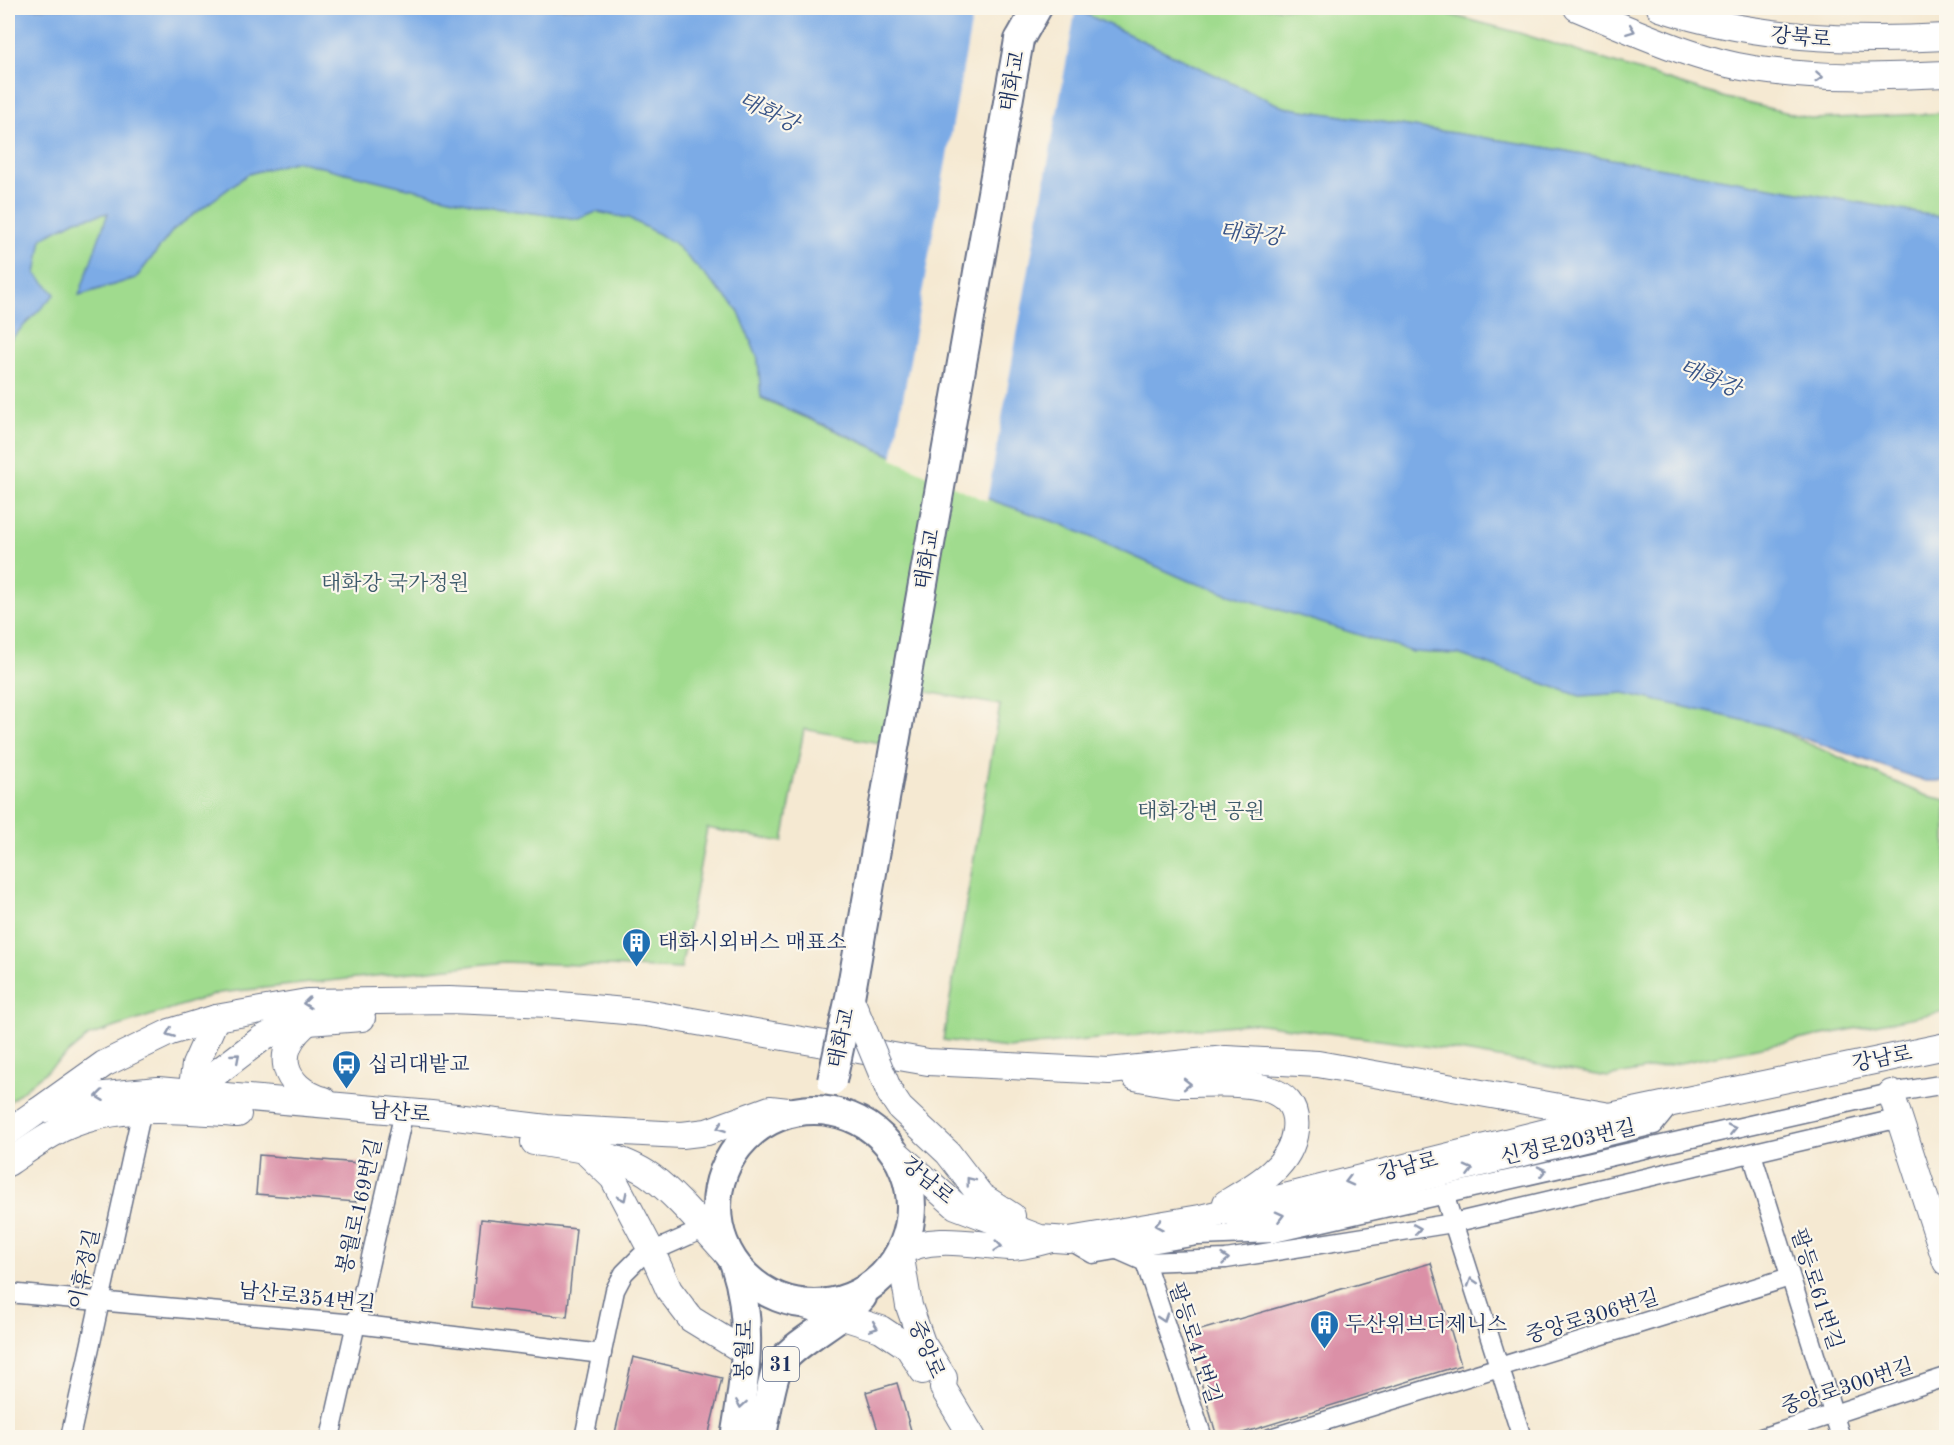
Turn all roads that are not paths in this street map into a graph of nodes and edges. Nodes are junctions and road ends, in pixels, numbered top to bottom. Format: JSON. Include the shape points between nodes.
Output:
{"nodes":[{"id":1,"x":1026,"y":8,"type":"edge"},
{"id":2,"x":1037,"y":8,"type":"edge"},
{"id":3,"x":1577,"y":8,"type":"edge"},
{"id":4,"x":1660,"y":8,"type":"edge"},
{"id":5,"x":1947,"y":38,"type":"edge"},
{"id":6,"x":1019,"y":40,"type":"junction"},
{"id":7,"x":1947,"y":74,"type":"edge"},
{"id":8,"x":850,"y":997,"type":"junction"},
{"id":9,"x":450,"y":1000,"type":"junction"},
{"id":10,"x":216,"y":1018,"type":"junction"},
{"id":11,"x":308,"y":1022,"type":"junction"},
{"id":12,"x":1947,"y":1046,"type":"edge"},
{"id":13,"x":1109,"y":1071,"type":"junction"},
{"id":14,"x":1947,"y":1084,"type":"edge"},
{"id":15,"x":1891,"y":1093,"type":"junction"},
{"id":16,"x":196,"y":1102,"type":"junction"},
{"id":17,"x":1671,"y":1104,"type":"junction"},
{"id":18,"x":353,"y":1108,"type":"junction"},
{"id":19,"x":150,"y":1110,"type":"junction"},
{"id":20,"x":38,"y":1111,"type":"junction"},
{"id":21,"x":827,"y":1111,"type":"junction"},
{"id":22,"x":797,"y":1112,"type":"junction"},
{"id":23,"x":1610,"y":1116,"type":"junction"},
{"id":24,"x":1900,"y":1118,"type":"junction"},
{"id":25,"x":401,"y":1125,"type":"junction"},
{"id":26,"x":8,"y":1132,"type":"edge"},
{"id":27,"x":892,"y":1149,"type":"junction"},
{"id":28,"x":586,"y":1152,"type":"junction"},
{"id":29,"x":1752,"y":1154,"type":"junction"},
{"id":30,"x":8,"y":1163,"type":"edge"},
{"id":31,"x":1444,"y":1194,"type":"junction"},
{"id":32,"x":1453,"y":1223,"type":"junction"},
{"id":33,"x":710,"y":1226,"type":"junction"},
{"id":34,"x":1199,"y":1227,"type":"junction"},
{"id":35,"x":1060,"y":1240,"type":"junction"},
{"id":36,"x":1120,"y":1251,"type":"junction"},
{"id":37,"x":652,"y":1252,"type":"junction"},
{"id":38,"x":900,"y":1252,"type":"junction"},
{"id":39,"x":734,"y":1261,"type":"junction"},
{"id":40,"x":1145,"y":1262,"type":"junction"},
{"id":41,"x":1947,"y":1262,"type":"edge"},
{"id":42,"x":1790,"y":1277,"type":"junction"},
{"id":43,"x":872,"y":1286,"type":"junction"},
{"id":44,"x":8,"y":1293,"type":"edge"},
{"id":45,"x":100,"y":1300,"type":"junction"},
{"id":46,"x":799,"y":1303,"type":"junction"},
{"id":47,"x":840,"y":1317,"type":"junction"},
{"id":48,"x":356,"y":1324,"type":"junction"},
{"id":49,"x":746,"y":1352,"type":"junction"},
{"id":50,"x":602,"y":1354,"type":"junction"},
{"id":51,"x":1500,"y":1368,"type":"junction"},
{"id":52,"x":1947,"y":1377,"type":"edge"},
{"id":53,"x":943,"y":1388,"type":"junction"},
{"id":54,"x":1834,"y":1414,"type":"junction"},
{"id":55,"x":70,"y":1437,"type":"edge"},
{"id":56,"x":330,"y":1437,"type":"edge"},
{"id":57,"x":584,"y":1437,"type":"edge"},
{"id":58,"x":735,"y":1437,"type":"edge"},
{"id":59,"x":762,"y":1437,"type":"edge"},
{"id":60,"x":973,"y":1437,"type":"edge"},
{"id":61,"x":1203,"y":1437,"type":"edge"},
{"id":62,"x":1270,"y":1437,"type":"edge"},
{"id":63,"x":1522,"y":1437,"type":"edge"},
{"id":64,"x":1761,"y":1437,"type":"edge"},
{"id":65,"x":1841,"y":1437,"type":"edge"}],
"edges":[{"from":1,"to":6,"type":"main road","name":"태화교"},
{"from":2,"to":6,"type":"main road"},
{"from":3,"to":7,"type":"main road","one_way":true,"via":[[1683,49],[1752,69],[1841,78]]},
{"from":4,"to":5,"type":"main road","name":"강북로","via":[[1700,21],[1789,37]]},
{"from":6,"to":8,"type":"main road","name":"태화교","bridge":true},
{"from":8,"to":21,"type":"main road","name":"태화교","bridge":true},
{"from":35,"to":8,"type":"main road","one_way":true,"bridge":true,"via":[[981,1196],[948,1153],[900,1108]]},
{"from":9,"to":10,"type":"main road","one_way":true,"via":[[307,1002]]},
{"from":9,"to":11,"type":"main road","via":[[403,1017]]},
{"from":9,"to":13,"type":"main road","via":[[646,1013],[928,1062]]},
{"from":10,"to":16,"type":"main road","via":[[195,1065]]},
{"from":10,"to":20,"type":"main road","one_way":true,"via":[[171,1032],[104,1064]]},
{"from":16,"to":11,"type":"main road","one_way":true,"via":[[261,1039]]},
{"from":11,"to":18,"type":"main road","via":[[288,1043],[285,1056],[292,1082],[302,1092]]},
{"from":12,"to":17,"type":"main road","name":"강남로"},
{"from":13,"to":23,"type":"main road","via":[[1226,1059],[1318,1064]]},
{"from":13,"to":34,"type":"main road","one_way":true,"via":[[1158,1082],[1255,1085],[1277,1092],[1290,1106],[1296,1123],[1294,1144],[1282,1162]]},
{"from":14,"to":15,"type":"street","name":"신정로203번길"},
{"from":15,"to":24,"type":"main road"},
{"from":31,"to":15,"type":"street","name":"신정로203번길","one_way":true},
{"from":16,"to":18,"type":"main road","name":"남산로"},
{"from":16,"to":19,"type":"main road"},
{"from":16,"to":20,"type":"main road","name":"남산로","one_way":true,"via":[[158,1090],[94,1096]]},
{"from":16,"to":25,"type":"main road","name":"남산로"},
{"from":17,"to":23,"type":"main road","name":"강남로"},
{"from":34,"to":17,"type":"street","one_way":true,"via":[[1654,1125]]},
{"from":22,"to":18,"type":"main road","name":"남산로","one_way":true,"via":[[770,1109],[707,1132],[682,1136],[547,1128]]},
{"from":19,"to":30,"type":"main road","via":[[104,1113],[65,1127]]},
{"from":19,"to":45,"type":"street","name":"이휴정길"},
{"from":20,"to":26,"type":"main road","name":"남산로"},
{"from":21,"to":22,"type":"main road"},
{"from":21,"to":27,"type":"main road","via":[[858,1120]]},
{"from":22,"to":33,"type":"main road","via":[[777,1117],[737,1147],[724,1169]]},
{"from":23,"to":34,"type":"main road","name":"강남로","one_way":true},
{"from":24,"to":29,"type":"street"},
{"from":24,"to":41,"type":"main road"},
{"from":25,"to":28,"type":"main road","name":"남산로"},
{"from":25,"to":48,"type":"street","name":"봉월로169번길"},
{"from":27,"to":35,"type":"main road","name":"강남로","via":[[956,1206],[1040,1238]]},
{"from":27,"to":38,"type":"main road","via":[[903,1166],[912,1198],[910,1230]]},
{"from":28,"to":33,"type":"main road","name":"남산로","via":[[625,1163],[650,1176]]},
{"from":28,"to":37,"type":"main road","one_way":true,"via":[[613,1178]]},
{"from":29,"to":32,"type":"street"},
{"from":29,"to":42,"type":"street","name":"팔등로61번길"},
{"from":31,"to":32,"type":"street"},
{"from":31,"to":34,"type":"street","name":"신정로203번길","via":[[1274,1233]]},
{"from":40,"to":32,"type":"street","one_way":true,"via":[[1226,1259]]},
{"from":51,"to":32,"type":"street","one_way":true},
{"from":33,"to":37,"type":"street"},
{"from":33,"to":39,"type":"main road"},
{"from":34,"to":35,"type":"main road","name":"강남로","one_way":true},
{"from":34,"to":36,"type":"street"},
{"from":35,"to":36,"type":"street","via":[[1094,1254]]},
{"from":38,"to":35,"type":"main road","one_way":true,"via":[[912,1246],[950,1241],[1014,1247]]},
{"from":36,"to":40,"type":"street"},
{"from":37,"to":49,"type":"main road","via":[[669,1290],[692,1319]]},
{"from":37,"to":50,"type":"street","via":[[640,1257],[624,1273],[615,1290]]},
{"from":38,"to":43,"type":"main road"},
{"from":38,"to":53,"type":"main road","name":"중앙로","via":[[909,1306],[922,1343],[944,1378]]},
{"from":39,"to":46,"type":"main road","via":[[761,1289]]},
{"from":39,"to":49,"type":"main road","name":"봉월로","via":[[747,1316]]},
{"from":40,"to":61,"type":"street","name":"팔등로41번길","one_way":true},
{"from":42,"to":51,"type":"street","name":"중앙로306번길"},
{"from":42,"to":54,"type":"street","name":"팔등로61번길"},
{"from":43,"to":46,"type":"main road","via":[[846,1300],[816,1305]]},
{"from":43,"to":47,"type":"main road","name":"봉월로"},
{"from":44,"to":45,"type":"street","name":"남산로354번길"},
{"from":45,"to":48,"type":"street","name":"남산로354번길"},
{"from":45,"to":55,"type":"street","name":"이휴정길"},
{"from":46,"to":47,"type":"main road"},
{"from":47,"to":53,"type":"main road","one_way":true,"via":[[881,1329],[908,1347],[930,1382]]},
{"from":47,"to":59,"type":"main road","name":"봉월로","number":"31","via":[[789,1354],[778,1367]]},
{"from":48,"to":50,"type":"street","name":"남산로354번길"},
{"from":48,"to":56,"type":"street","name":"봉월로169번길"},
{"from":49,"to":58,"type":"main road","name":"봉월로","one_way":true},
{"from":50,"to":57,"type":"street"},
{"from":51,"to":62,"type":"street","name":"중앙로306번길"},
{"from":51,"to":63,"type":"street"},
{"from":52,"to":54,"type":"street","name":"중앙로300번길"},
{"from":53,"to":60,"type":"main road","name":"중앙로"},
{"from":54,"to":64,"type":"street","name":"중앙로300번길"},
{"from":54,"to":65,"type":"street","name":"팔등로61번길"}]}
